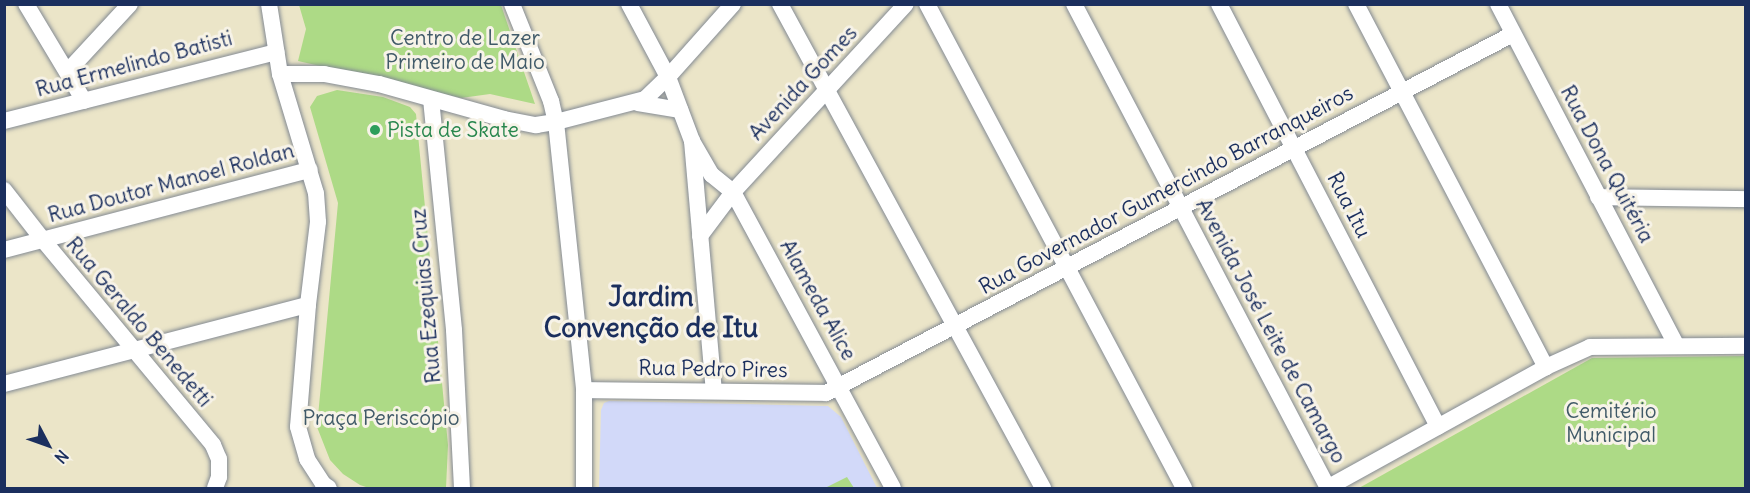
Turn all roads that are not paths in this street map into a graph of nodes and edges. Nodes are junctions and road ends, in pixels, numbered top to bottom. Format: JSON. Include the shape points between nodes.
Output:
{"nodes":[{"id":1,"x":26,"y":4,"type":"edge"},
{"id":2,"x":130,"y":4,"type":"edge"},
{"id":3,"x":269,"y":4,"type":"edge"},
{"id":4,"x":512,"y":4,"type":"edge"},
{"id":5,"x":629,"y":4,"type":"edge"},
{"id":6,"x":733,"y":4,"type":"edge"},
{"id":7,"x":780,"y":4,"type":"edge"},
{"id":8,"x":906,"y":4,"type":"edge"},
{"id":9,"x":927,"y":4,"type":"edge"},
{"id":10,"x":1074,"y":4,"type":"edge"},
{"id":11,"x":1219,"y":4,"type":"edge"},
{"id":12,"x":1356,"y":4,"type":"edge"},
{"id":13,"x":1498,"y":4,"type":"edge"},
{"id":14,"x":1514,"y":34,"type":"junction"},
{"id":15,"x":276,"y":52,"type":"junction"},
{"id":16,"x":68,"y":71,"type":"junction"},
{"id":17,"x":280,"y":74,"type":"junction"},
{"id":18,"x":668,"y":77,"type":"junction"},
{"id":19,"x":827,"y":90,"type":"junction"},
{"id":20,"x":1402,"y":91,"type":"junction"},
{"id":21,"x":431,"y":99,"type":"junction"},
{"id":22,"x":84,"y":101,"type":"junction"},
{"id":23,"x":638,"y":103,"type":"junction"},
{"id":24,"x":680,"y":110,"type":"junction"},
{"id":25,"x":4,"y":121,"type":"edge"},
{"id":26,"x":556,"y":122,"type":"junction"},
{"id":27,"x":692,"y":141,"type":"junction"},
{"id":28,"x":1294,"y":148,"type":"junction"},
{"id":29,"x":310,"y":170,"type":"junction"},
{"id":30,"x":4,"y":190,"type":"edge"},
{"id":31,"x":733,"y":192,"type":"junction"},
{"id":32,"x":1598,"y":197,"type":"junction"},
{"id":33,"x":1746,"y":199,"type":"edge"},
{"id":34,"x":1180,"y":207,"type":"junction"},
{"id":35,"x":700,"y":228,"type":"junction"},
{"id":36,"x":43,"y":240,"type":"junction"},
{"id":37,"x":4,"y":250,"type":"edge"},
{"id":38,"x":1068,"y":268,"type":"junction"},
{"id":39,"x":308,"y":304,"type":"junction"},
{"id":40,"x":956,"y":325,"type":"junction"},
{"id":41,"x":1676,"y":345,"type":"junction"},
{"id":42,"x":1746,"y":346,"type":"edge"},
{"id":43,"x":135,"y":351,"type":"junction"},
{"id":44,"x":1546,"y":367,"type":"junction"},
{"id":45,"x":4,"y":384,"type":"edge"},
{"id":46,"x":841,"y":387,"type":"junction"},
{"id":47,"x":584,"y":390,"type":"junction"},
{"id":48,"x":714,"y":390,"type":"junction"},
{"id":49,"x":1438,"y":427,"type":"junction"},
{"id":50,"x":1327,"y":488,"type":"edge"},
{"id":51,"x":215,"y":489,"type":"edge"},
{"id":52,"x":329,"y":489,"type":"edge"},
{"id":53,"x":462,"y":489,"type":"edge"},
{"id":54,"x":584,"y":489,"type":"edge"},
{"id":55,"x":893,"y":489,"type":"edge"},
{"id":56,"x":1043,"y":489,"type":"edge"},
{"id":57,"x":1184,"y":489,"type":"edge"}],
"edges":[{"from":1,"to":16,"type":"street"},
{"from":2,"to":16,"type":"street"},
{"from":3,"to":15,"type":"street"},
{"from":4,"to":26,"type":"street"},
{"from":5,"to":18,"type":"street"},
{"from":6,"to":18,"type":"street"},
{"from":7,"to":19,"type":"street"},
{"from":8,"to":19,"type":"street","name":"Avenida Gomes"},
{"from":9,"to":38,"type":"street"},
{"from":10,"to":34,"type":"street","name":"Avenida José Leite de Camargo"},
{"from":11,"to":28,"type":"street","name":"Rua Itu"},
{"from":12,"to":20,"type":"street"},
{"from":13,"to":14,"type":"street","name":"Rua Dona Quitéria"},
{"from":14,"to":20,"type":"street","name":"Rua Governador Gumercindo Barranqueiros"},
{"from":14,"to":32,"type":"street","name":"Rua Dona Quitéria"},
{"from":15,"to":17,"type":"street"},
{"from":15,"to":22,"type":"street","name":"Rua Ermelindo Batisti"},
{"from":16,"to":22,"type":"street"},
{"from":17,"to":21,"type":"street","via":[[324,74]]},
{"from":17,"to":29,"type":"street"},
{"from":18,"to":23,"type":"street"},
{"from":18,"to":24,"type":"street"},
{"from":19,"to":31,"type":"street","name":"Avenida Gomes"},
{"from":19,"to":40,"type":"street"},
{"from":20,"to":28,"type":"street","name":"Rua Governador Gumercindo Barranqueiros"},
{"from":20,"to":44,"type":"street"},
{"from":21,"to":26,"type":"street","via":[[536,125]]},
{"from":21,"to":53,"type":"street","name":"Rua Ezequias Cruz","via":[[454,330]]},
{"from":22,"to":25,"type":"street","name":"Rua Ermelindo Batisti"},
{"from":23,"to":24,"type":"street"},
{"from":23,"to":26,"type":"street"},
{"from":24,"to":27,"type":"street"},
{"from":26,"to":47,"type":"street"},
{"from":27,"to":31,"type":"street","name":"Alameda Alice","via":[[712,175]]},
{"from":27,"to":35,"type":"street"},
{"from":28,"to":34,"type":"street","name":"Rua Governador Gumercindo Barranqueiros"},
{"from":28,"to":49,"type":"street","name":"Rua Itu"},
{"from":29,"to":36,"type":"street","name":"Rua Doutor Manoel Roldan"},
{"from":29,"to":39,"type":"street","via":[[318,222]]},
{"from":30,"to":36,"type":"street","name":"Rua Geraldo Benedetti"},
{"from":31,"to":35,"type":"street","name":"Avenida Gomes"},
{"from":31,"to":46,"type":"street","name":"Alameda Alice"},
{"from":32,"to":33,"type":"street"},
{"from":32,"to":41,"type":"street","name":"Rua Dona Quitéria"},
{"from":34,"to":38,"type":"street","name":"Rua Governador Gumercindo Barranqueiros"},
{"from":34,"to":50,"type":"street","name":"Avenida José Leite de Camargo"},
{"from":35,"to":48,"type":"street"},
{"from":36,"to":37,"type":"street","name":"Rua Doutor Manoel Roldan"},
{"from":36,"to":43,"type":"street","name":"Rua Geraldo Benedetti"},
{"from":38,"to":40,"type":"street","name":"Rua Governador Gumercindo Barranqueiros"},
{"from":38,"to":57,"type":"street"},
{"from":39,"to":43,"type":"street"},
{"from":39,"to":52,"type":"street","via":[[298,427],[307,459]]},
{"from":40,"to":46,"type":"street","name":"Rua Governador Gumercindo Barranqueiros"},
{"from":40,"to":56,"type":"street"},
{"from":41,"to":42,"type":"street"},
{"from":41,"to":44,"type":"street","via":[[1590,347]]},
{"from":43,"to":45,"type":"street"},
{"from":43,"to":51,"type":"street","name":"Rua Geraldo Benedetti","via":[[213,445],[219,459]]},
{"from":44,"to":49,"type":"street"},
{"from":46,"to":48,"type":"street","name":"Rua Pedro Pires","via":[[826,393]]},
{"from":46,"to":55,"type":"street","name":"Alameda Alice"},
{"from":47,"to":48,"type":"street","name":"Rua Pedro Pires"},
{"from":47,"to":54,"type":"street"},
{"from":49,"to":50,"type":"street"}]}
